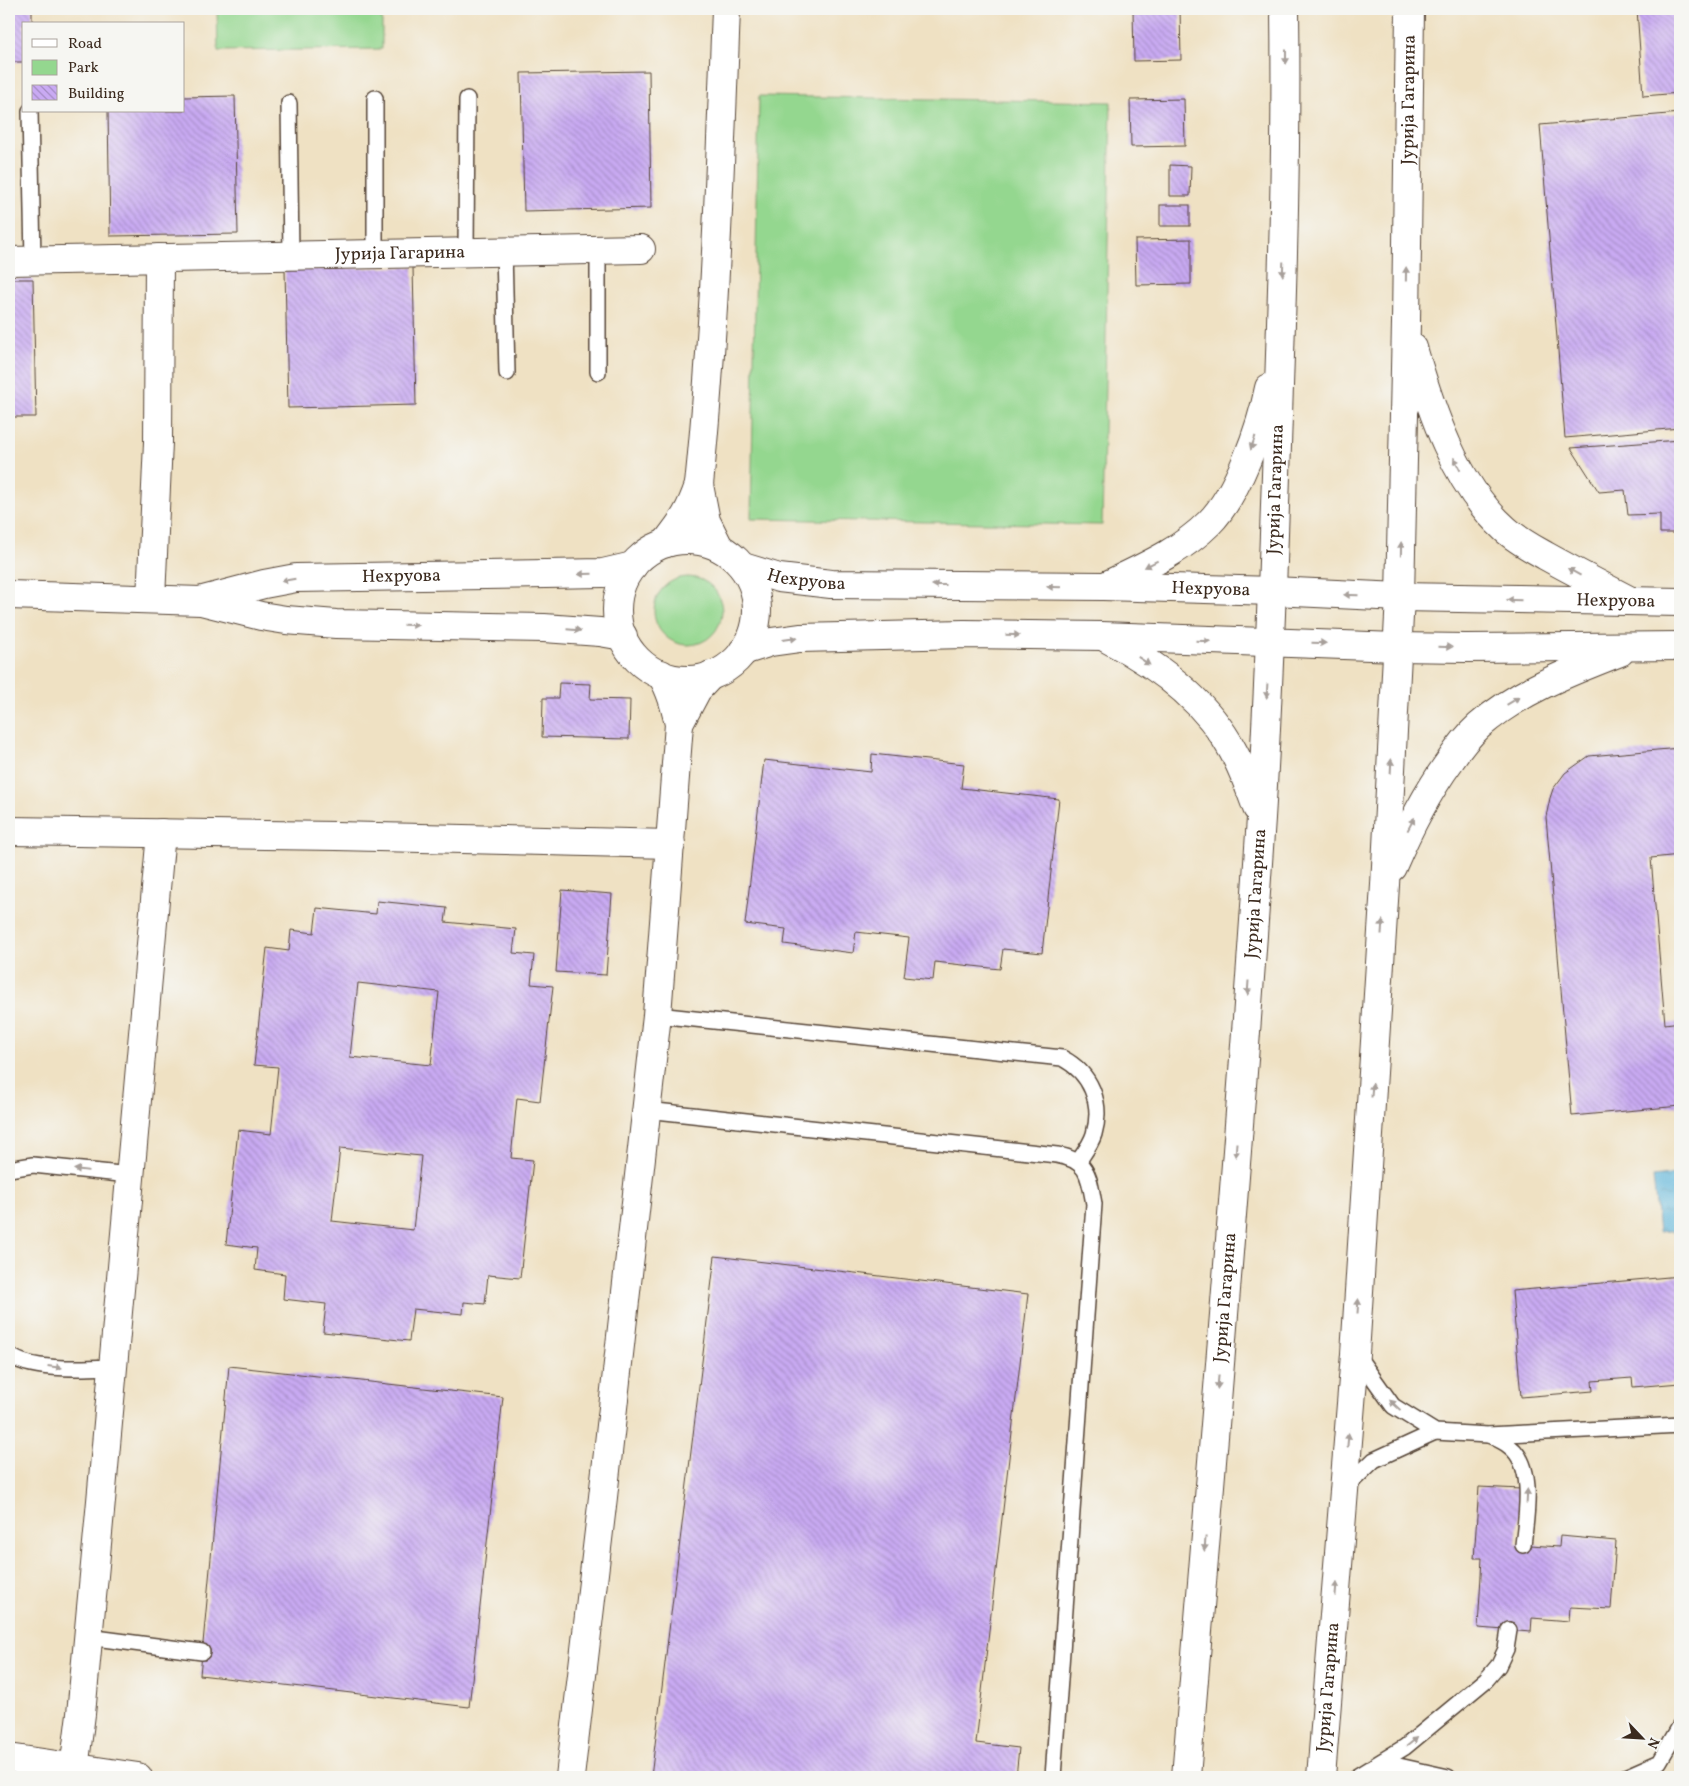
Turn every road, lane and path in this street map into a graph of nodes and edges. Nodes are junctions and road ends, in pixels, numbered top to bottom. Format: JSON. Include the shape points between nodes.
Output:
{"nodes":[{"id":1,"x":726,"y":9,"type":"edge"},
{"id":2,"x":1285,"y":9,"type":"edge"},
{"id":3,"x":1410,"y":9,"type":"edge"},
{"id":4,"x":375,"y":98,"type":"dead end"},
{"id":5,"x":467,"y":98,"type":"dead end"},
{"id":6,"x":289,"y":103,"type":"dead end"},
{"id":7,"x":30,"y":112,"type":"edge"},
{"id":8,"x":641,"y":249,"type":"dead end"},
{"id":9,"x":598,"y":250,"type":"junction"},
{"id":10,"x":504,"y":251,"type":"junction"},
{"id":11,"x":466,"y":252,"type":"junction"},
{"id":12,"x":375,"y":254,"type":"junction"},
{"id":13,"x":291,"y":256,"type":"junction"},
{"id":14,"x":159,"y":258,"type":"junction"},
{"id":15,"x":21,"y":261,"type":"edge"},
{"id":16,"x":1406,"y":323,"type":"junction"},
{"id":17,"x":1281,"y":328,"type":"junction"},
{"id":18,"x":598,"y":372,"type":"dead end"},
{"id":19,"x":507,"y":373,"type":"dead end"},
{"id":20,"x":699,"y":485,"type":"junction"},
{"id":21,"x":666,"y":543,"type":"junction"},
{"id":22,"x":718,"y":547,"type":"junction"},
{"id":23,"x":633,"y":566,"type":"junction"},
{"id":24,"x":743,"y":567,"type":"junction"},
{"id":25,"x":1103,"y":586,"type":"junction"},
{"id":26,"x":1273,"y":591,"type":"junction"},
{"id":27,"x":9,"y":595,"type":"edge"},
{"id":28,"x":1400,"y":597,"type":"junction"},
{"id":29,"x":151,"y":599,"type":"junction"},
{"id":30,"x":201,"y":601,"type":"junction"},
{"id":31,"x":1633,"y":602,"type":"junction"},
{"id":32,"x":1680,"y":602,"type":"edge"},
{"id":33,"x":623,"y":636,"type":"junction"},
{"id":34,"x":1102,"y":636,"type":"junction"},
{"id":35,"x":1270,"y":642,"type":"junction"},
{"id":36,"x":1634,"y":646,"type":"junction"},
{"id":37,"x":1680,"y":646,"type":"edge"},
{"id":38,"x":1396,"y":647,"type":"junction"},
{"id":39,"x":743,"y":651,"type":"junction"},
{"id":40,"x":661,"y":674,"type":"junction"},
{"id":41,"x":711,"y":675,"type":"junction"},
{"id":42,"x":679,"y":724,"type":"junction"},
{"id":43,"x":1261,"y":818,"type":"junction"},
{"id":44,"x":9,"y":831,"type":"edge"},
{"id":45,"x":161,"y":833,"type":"junction"},
{"id":46,"x":671,"y":844,"type":"junction"},
{"id":47,"x":1385,"y":885,"type":"junction"},
{"id":48,"x":657,"y":1015,"type":"junction"},
{"id":49,"x":647,"y":1110,"type":"junction"},
{"id":50,"x":1078,"y":1162,"type":"junction"},
{"id":51,"x":9,"y":1169,"type":"edge"},
{"id":52,"x":130,"y":1175,"type":"junction"},
{"id":53,"x":9,"y":1354,"type":"edge"},
{"id":54,"x":1355,"y":1354,"type":"junction"},
{"id":55,"x":113,"y":1368,"type":"junction"},
{"id":56,"x":1680,"y":1425,"type":"edge"},
{"id":57,"x":1436,"y":1432,"type":"junction"},
{"id":58,"x":1488,"y":1435,"type":"junction"},
{"id":59,"x":1344,"y":1489,"type":"junction"},
{"id":60,"x":1523,"y":1545,"type":"dead end"},
{"id":61,"x":1509,"y":1630,"type":"dead end"},
{"id":62,"x":88,"y":1636,"type":"junction"},
{"id":63,"x":202,"y":1652,"type":"dead end"},
{"id":64,"x":1680,"y":1726,"type":"edge"},
{"id":65,"x":9,"y":1758,"type":"edge"},
{"id":66,"x":1381,"y":1762,"type":"junction"},
{"id":67,"x":74,"y":1773,"type":"edge"},
{"id":68,"x":138,"y":1777,"type":"edge"},
{"id":69,"x":570,"y":1777,"type":"edge"},
{"id":70,"x":1053,"y":1777,"type":"edge"},
{"id":71,"x":1186,"y":1777,"type":"edge"},
{"id":72,"x":1320,"y":1777,"type":"edge"},
{"id":73,"x":1356,"y":1777,"type":"edge"},
{"id":74,"x":1448,"y":1777,"type":"edge"},
{"id":75,"x":1625,"y":1777,"type":"edge"}],
"edges":[{"from":1,"to":20,"type":"street","via":[[711,331]]},
{"from":2,"to":17,"type":"street","name":"Јурија Гагарина","one_way":true},
{"from":16,"to":3,"type":"street","name":"Јурија Гагарина","one_way":true},
{"from":4,"to":12,"type":"lane"},
{"from":5,"to":11,"type":"lane"},
{"from":6,"to":13,"type":"lane"},
{"from":7,"to":15,"type":"lane"},
{"from":8,"to":9,"type":"street","name":"Јурија Гагарина"},
{"from":9,"to":10,"type":"street","name":"Јурија Гагарина"},
{"from":9,"to":18,"type":"lane"},
{"from":10,"to":11,"type":"street","name":"Јурија Гагарина"},
{"from":10,"to":19,"type":"lane"},
{"from":11,"to":12,"type":"street","name":"Јурија Гагарина"},
{"from":12,"to":13,"type":"street","name":"Јурија Гагарина"},
{"from":13,"to":14,"type":"street","name":"Јурија Гагарина"},
{"from":14,"to":15,"type":"street","name":"Јурија Гагарина"},
{"from":14,"to":29,"type":"street","via":[[158,442]]},
{"from":28,"to":16,"type":"street","name":"Јурија Гагарина","one_way":true},
{"from":31,"to":16,"type":"street","one_way":true,"via":[[1532,548],[1506,530],[1484,507],[1467,484],[1447,442],[1425,388]]},
{"from":17,"to":25,"type":"street","one_way":true,"via":[[1267,399],[1240,476],[1225,502],[1210,523],[1182,546],[1153,564]]},
{"from":17,"to":26,"type":"street","name":"Јурија Гагарина"},
{"from":20,"to":21,"type":"street","via":[[687,516]]},
{"from":20,"to":22,"type":"street","via":[[706,521]]},
{"from":21,"to":22,"type":"street","via":[[693,540]]},
{"from":21,"to":23,"type":"street","via":[[654,548]]},
{"from":22,"to":24,"type":"street"},
{"from":23,"to":30,"type":"street","name":"Нехруова","one_way":true,"via":[[603,573],[296,578]]},
{"from":23,"to":33,"type":"street","via":[[618,600]]},
{"from":25,"to":24,"type":"street","name":"Нехруова","one_way":true,"via":[[830,584],[779,578]]},
{"from":24,"to":39,"type":"street","via":[[755,594],[757,608],[751,638]]},
{"from":25,"to":26,"type":"street","name":"Нехруова"},
{"from":28,"to":26,"type":"street","name":"Нехруова","one_way":true},
{"from":26,"to":35,"type":"street","name":"Јурија Гагарина"},
{"from":27,"to":29,"type":"street","name":"Нехруова"},
{"from":31,"to":28,"type":"street","name":"Нехруова","one_way":true},
{"from":28,"to":38,"type":"street","name":"Јурија Гагарина"},
{"from":29,"to":30,"type":"street","name":"Нехруова"},
{"from":30,"to":33,"type":"street","name":"Нехруова","one_way":true,"via":[[286,620],[544,628]]},
{"from":31,"to":32,"type":"street","name":"Нехруова"},
{"from":33,"to":40,"type":"street","via":[[634,655]]},
{"from":34,"to":35,"type":"street","one_way":true},
{"from":39,"to":34,"type":"street","one_way":true,"via":[[771,642],[800,638],[964,634]]},
{"from":34,"to":43,"type":"street","one_way":true,"via":[[1170,678],[1221,730],[1234,751]]},
{"from":35,"to":38,"type":"street","one_way":true},
{"from":35,"to":43,"type":"street","name":"Јурија Гагарина","one_way":true},
{"from":36,"to":37,"type":"street"},
{"from":38,"to":36,"type":"street","one_way":true},
{"from":47,"to":36,"type":"street","one_way":true,"via":[[1407,831],[1433,783],[1478,726],[1529,692]]},
{"from":47,"to":38,"type":"street","name":"Јурија Гагарина","one_way":true},
{"from":39,"to":41,"type":"street","via":[[729,665]]},
{"from":40,"to":41,"type":"street","via":[[686,679]]},
{"from":40,"to":42,"type":"street","via":[[674,701]]},
{"from":41,"to":42,"type":"street","via":[[697,690]]},
{"from":42,"to":46,"type":"street"},
{"from":43,"to":71,"type":"street","name":"Јурија Гагарина","one_way":true},
{"from":44,"to":45,"type":"street"},
{"from":45,"to":46,"type":"street"},
{"from":45,"to":52,"type":"street"},
{"from":46,"to":48,"type":"street"},
{"from":54,"to":47,"type":"street","name":"Јурија Гагарина","one_way":true},
{"from":48,"to":49,"type":"street"},
{"from":48,"to":50,"type":"lane","via":[[1062,1058],[1074,1064],[1084,1075],[1095,1101],[1094,1134]]},
{"from":49,"to":50,"type":"lane","via":[[1057,1155]]},
{"from":49,"to":69,"type":"street"},
{"from":50,"to":70,"type":"lane","via":[[1087,1173],[1094,1204]]},
{"from":52,"to":51,"type":"lane","one_way":true,"via":[[33,1165]]},
{"from":52,"to":55,"type":"street"},
{"from":53,"to":55,"type":"lane","one_way":true,"via":[[38,1365]]},
{"from":57,"to":54,"type":"lane","one_way":true,"via":[[1394,1406]]},
{"from":59,"to":54,"type":"street","name":"Јурија Гагарина","one_way":true},
{"from":55,"to":62,"type":"street"},
{"from":56,"to":58,"type":"lane"},
{"from":57,"to":58,"type":"lane"},
{"from":57,"to":59,"type":"lane","via":[[1374,1460]]},
{"from":60,"to":58,"type":"lane","one_way":true,"via":[[1528,1489],[1521,1459],[1510,1446]]},
{"from":72,"to":59,"type":"street","name":"Јурија Гагарина","one_way":true},
{"from":66,"to":61,"type":"lane","one_way":true,"via":[[1405,1747],[1486,1680],[1506,1649]]},
{"from":62,"to":63,"type":"lane"},
{"from":62,"to":67,"type":"street"},
{"from":64,"to":75,"type":"lane","via":[[1659,1762]]},
{"from":65,"to":67,"type":"street"},
{"from":66,"to":73,"type":"lane"},
{"from":66,"to":74,"type":"lane"},
{"from":67,"to":68,"type":"street"}]}
